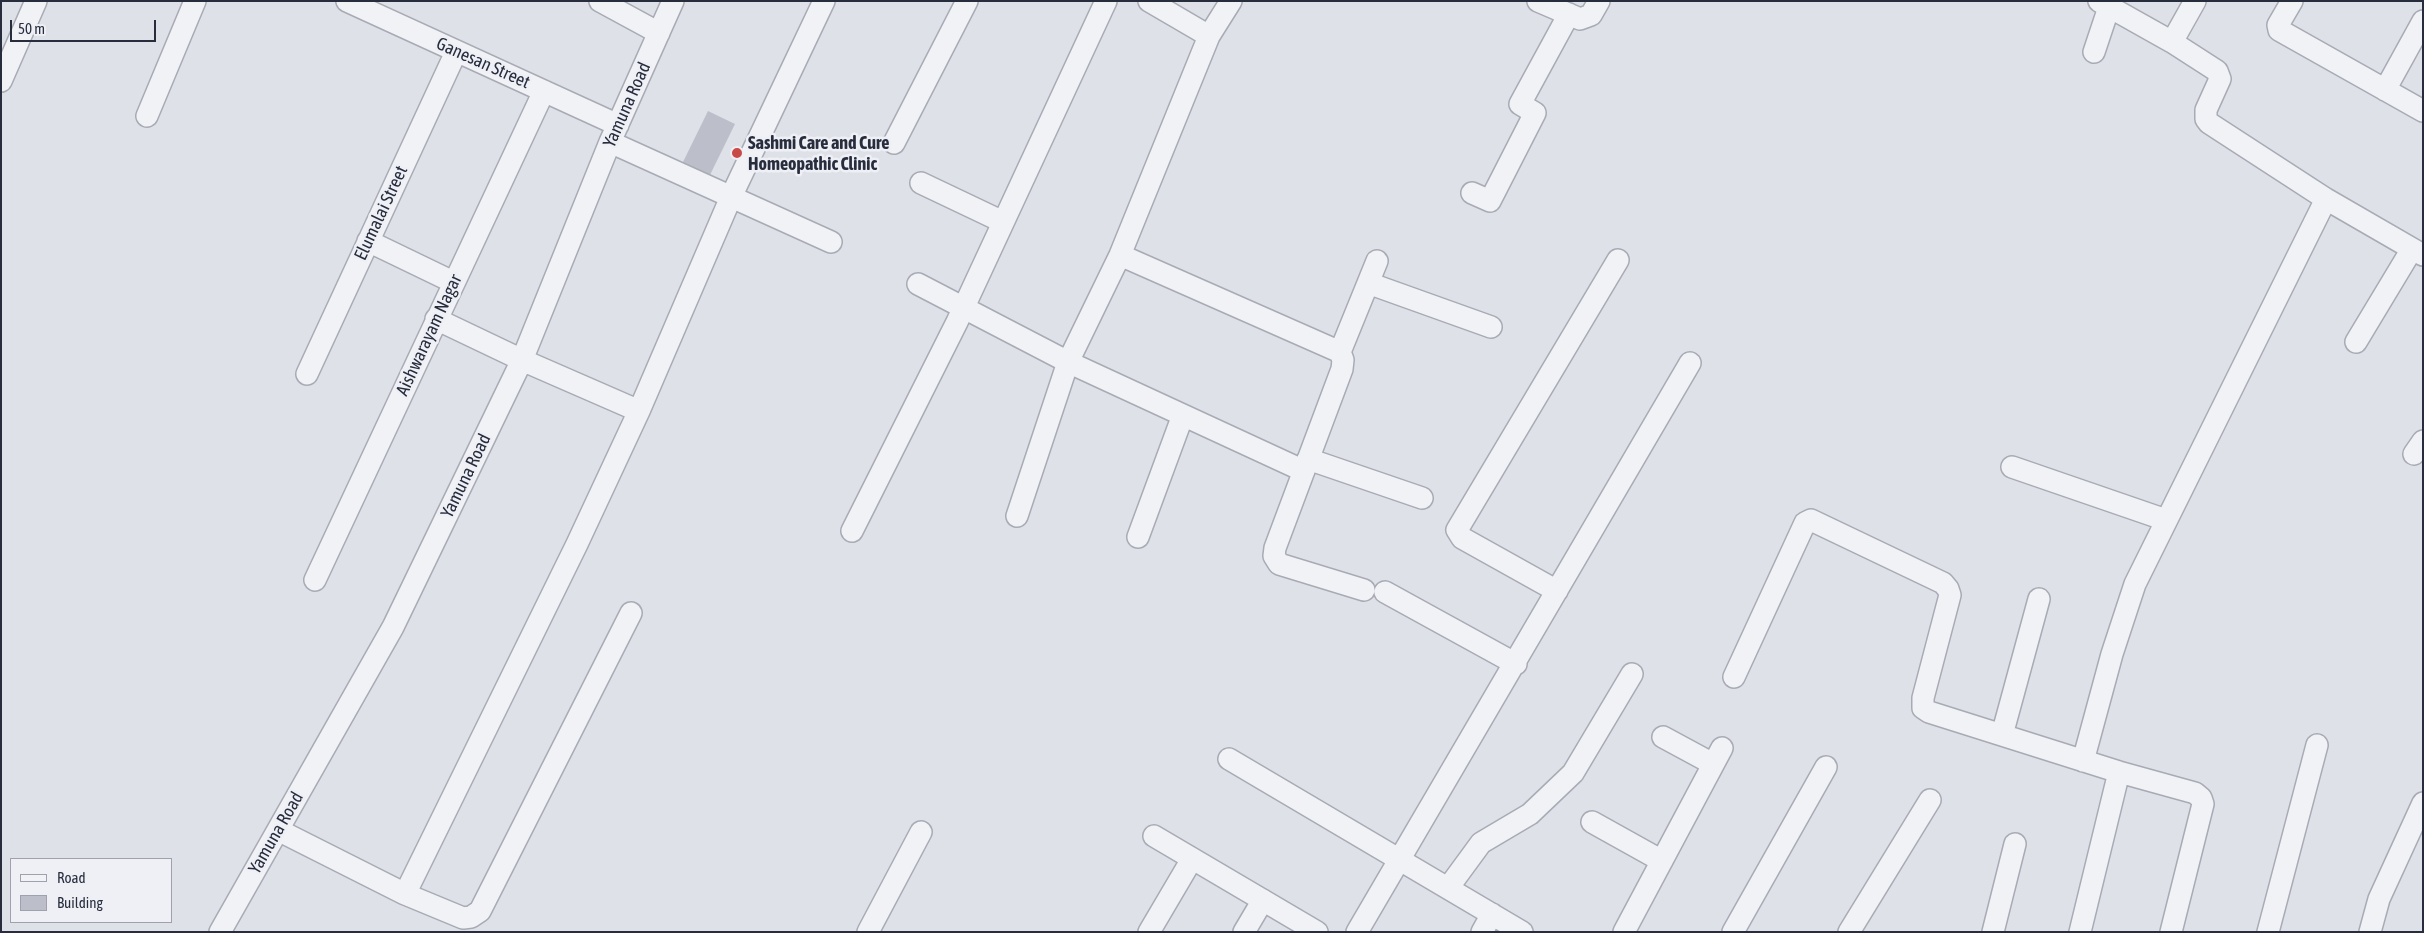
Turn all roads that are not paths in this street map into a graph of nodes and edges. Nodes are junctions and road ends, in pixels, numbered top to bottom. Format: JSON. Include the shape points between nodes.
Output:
{"nodes":[{"id":1,"x":36,"y":1,"type":"edge"},
{"id":2,"x":195,"y":1,"type":"edge"},
{"id":3,"x":347,"y":1,"type":"edge"},
{"id":4,"x":600,"y":1,"type":"edge"},
{"id":5,"x":673,"y":1,"type":"edge"},
{"id":6,"x":824,"y":1,"type":"edge"},
{"id":7,"x":967,"y":1,"type":"edge"},
{"id":8,"x":1106,"y":1,"type":"edge"},
{"id":9,"x":1149,"y":1,"type":"edge"},
{"id":10,"x":1231,"y":1,"type":"edge"},
{"id":11,"x":1538,"y":1,"type":"edge"},
{"id":12,"x":1599,"y":1,"type":"edge"},
{"id":13,"x":2195,"y":1,"type":"edge"},
{"id":14,"x":2292,"y":1,"type":"edge"},
{"id":15,"x":2104,"y":4,"type":"edge"},
{"id":16,"x":1569,"y":14,"type":"junction"},
{"id":17,"x":2423,"y":21,"type":"edge"},
{"id":18,"x":659,"y":33,"type":"junction"},
{"id":19,"x":1209,"y":36,"type":"junction"},
{"id":20,"x":2172,"y":42,"type":"junction"},
{"id":21,"x":456,"y":52,"type":"junction"},
{"id":22,"x":2094,"y":52,"type":"dead end"},
{"id":23,"x":1,"y":81,"type":"edge"},
{"id":24,"x":2385,"y":90,"type":"junction"},
{"id":25,"x":544,"y":91,"type":"junction"},
{"id":26,"x":2423,"y":111,"type":"edge"},
{"id":27,"x":147,"y":116,"type":"dead end"},
{"id":28,"x":614,"y":133,"type":"junction"},
{"id":29,"x":894,"y":143,"type":"dead end"},
{"id":30,"x":922,"y":183,"type":"dead end"},
{"id":31,"x":1472,"y":193,"type":"dead end"},
{"id":32,"x":731,"y":197,"type":"junction"},
{"id":33,"x":2326,"y":199,"type":"junction"},
{"id":34,"x":1003,"y":222,"type":"junction"},
{"id":35,"x":368,"y":241,"type":"junction"},
{"id":36,"x":831,"y":242,"type":"dead end"},
{"id":37,"x":2417,"y":252,"type":"edge"},
{"id":38,"x":1120,"y":255,"type":"junction"},
{"id":39,"x":1618,"y":260,"type":"dead end"},
{"id":40,"x":1377,"y":261,"type":"dead end"},
{"id":41,"x":453,"y":282,"type":"junction"},
{"id":42,"x":918,"y":284,"type":"dead end"},
{"id":43,"x":1368,"y":284,"type":"junction"},
{"id":44,"x":964,"y":307,"type":"junction"},
{"id":45,"x":436,"y":319,"type":"junction"},
{"id":46,"x":1491,"y":327,"type":"dead end"},
{"id":47,"x":2356,"y":342,"type":"dead end"},
{"id":48,"x":1340,"y":352,"type":"junction"},
{"id":49,"x":522,"y":360,"type":"junction"},
{"id":50,"x":1068,"y":362,"type":"junction"},
{"id":51,"x":1690,"y":363,"type":"dead end"},
{"id":52,"x":307,"y":374,"type":"dead end"},
{"id":53,"x":639,"y":411,"type":"junction"},
{"id":54,"x":1182,"y":415,"type":"junction"},
{"id":55,"x":1306,"y":465,"type":"junction"},
{"id":56,"x":2012,"y":467,"type":"dead end"},
{"id":57,"x":1422,"y":498,"type":"dead end"},
{"id":58,"x":1017,"y":516,"type":"dead end"},
{"id":59,"x":2166,"y":520,"type":"junction"},
{"id":60,"x":852,"y":531,"type":"dead end"},
{"id":61,"x":1138,"y":537,"type":"dead end"},
{"id":62,"x":315,"y":580,"type":"dead end"},
{"id":63,"x":1557,"y":591,"type":"junction"},
{"id":64,"x":2040,"y":599,"type":"dead end"},
{"id":65,"x":630,"y":613,"type":"dead end"},
{"id":66,"x":1516,"y":664,"type":"junction"},
{"id":67,"x":1632,"y":674,"type":"dead end"},
{"id":68,"x":1734,"y":677,"type":"dead end"},
{"id":69,"x":2002,"y":735,"type":"junction"},
{"id":70,"x":1663,"y":737,"type":"dead end"},
{"id":71,"x":2317,"y":744,"type":"dead end"},
{"id":72,"x":1229,"y":759,"type":"dead end"},
{"id":73,"x":2083,"y":761,"type":"junction"},
{"id":74,"x":1826,"y":767,"type":"dead end"},
{"id":75,"x":2119,"y":772,"type":"junction"},
{"id":76,"x":1930,"y":800,"type":"dead end"},
{"id":77,"x":2423,"y":803,"type":"edge"},
{"id":78,"x":1592,"y":822,"type":"dead end"},
{"id":79,"x":278,"y":830,"type":"junction"},
{"id":80,"x":921,"y":832,"type":"dead end"},
{"id":81,"x":1154,"y":836,"type":"dead end"},
{"id":82,"x":2015,"y":844,"type":"dead end"},
{"id":83,"x":1192,"y":859,"type":"junction"},
{"id":84,"x":1400,"y":860,"type":"junction"},
{"id":85,"x":1662,"y":861,"type":"junction"},
{"id":86,"x":1448,"y":888,"type":"junction"},
{"id":87,"x":405,"y":894,"type":"junction"},
{"id":88,"x":1263,"y":900,"type":"junction"},
{"id":89,"x":1487,"y":923,"type":"edge"},
{"id":90,"x":220,"y":932,"type":"edge"},
{"id":91,"x":868,"y":932,"type":"edge"},
{"id":92,"x":1148,"y":932,"type":"edge"},
{"id":93,"x":1244,"y":932,"type":"edge"},
{"id":94,"x":1316,"y":932,"type":"edge"},
{"id":95,"x":1357,"y":932,"type":"edge"},
{"id":96,"x":1522,"y":932,"type":"edge"},
{"id":97,"x":1624,"y":932,"type":"edge"},
{"id":98,"x":1733,"y":932,"type":"edge"},
{"id":99,"x":1849,"y":932,"type":"edge"},
{"id":100,"x":1993,"y":932,"type":"edge"},
{"id":101,"x":2080,"y":932,"type":"edge"},
{"id":102,"x":2171,"y":932,"type":"edge"},
{"id":103,"x":2268,"y":932,"type":"edge"},
{"id":104,"x":2370,"y":932,"type":"edge"}],
"edges":[{"from":1,"to":23,"type":"street"},
{"from":2,"to":27,"type":"street"},
{"from":3,"to":21,"type":"street","name":"Ganesan Street"},
{"from":4,"to":18,"type":"street"},
{"from":5,"to":18,"type":"street","name":"Yamuna Road"},
{"from":6,"to":32,"type":"street"},
{"from":7,"to":29,"type":"street"},
{"from":8,"to":34,"type":"street"},
{"from":9,"to":19,"type":"street"},
{"from":10,"to":19,"type":"street"},
{"from":11,"to":16,"type":"street"},
{"from":12,"to":16,"type":"street","via":[[1592,15],[1580,19]]},
{"from":13,"to":20,"type":"street"},
{"from":14,"to":24,"type":"street","via":[[2278,25],[2279,30]]},
{"from":15,"to":20,"type":"street"},
{"from":15,"to":22,"type":"street"},
{"from":16,"to":31,"type":"street","via":[[1520,104],[1535,113],[1490,202]]},
{"from":17,"to":24,"type":"street"},
{"from":18,"to":28,"type":"street","name":"Yamuna Road"},
{"from":19,"to":38,"type":"street"},
{"from":20,"to":33,"type":"street","via":[[2219,74],[2220,79],[2206,110],[2209,123]]},
{"from":21,"to":25,"type":"street","name":"Ganesan Street"},
{"from":21,"to":35,"type":"street","name":"Elumalai Street"},
{"from":24,"to":26,"type":"street"},
{"from":25,"to":28,"type":"street","name":"Ganesan Street"},
{"from":25,"to":41,"type":"street","name":"Aishwarayam Nagar"},
{"from":28,"to":32,"type":"street","name":"Ganesan Street"},
{"from":28,"to":49,"type":"street","name":"Yamuna Road"},
{"from":30,"to":34,"type":"street"},
{"from":32,"to":36,"type":"street","name":"Ganesan Street"},
{"from":32,"to":53,"type":"street"},
{"from":33,"to":37,"type":"street"},
{"from":33,"to":59,"type":"street"},
{"from":34,"to":44,"type":"street"},
{"from":35,"to":41,"type":"street"},
{"from":35,"to":52,"type":"street","name":"Elumalai Street"},
{"from":37,"to":47,"type":"street"},
{"from":38,"to":48,"type":"street"},
{"from":38,"to":50,"type":"street"},
{"from":39,"to":63,"type":"street","via":[[1457,530],[1462,538]]},
{"from":40,"to":43,"type":"street"},
{"from":41,"to":45,"type":"street","name":"Aishwarayam Nagar"},
{"from":42,"to":44,"type":"street"},
{"from":43,"to":46,"type":"street"},
{"from":43,"to":48,"type":"street"},
{"from":44,"to":50,"type":"street"},
{"from":44,"to":60,"type":"street"},
{"from":45,"to":49,"type":"street"},
{"from":45,"to":62,"type":"street","name":"Aishwarayam Nagar"},
{"from":48,"to":55,"type":"street","via":[[1342,369]]},
{"from":49,"to":53,"type":"street"},
{"from":49,"to":79,"type":"street","name":"Yamuna Road","via":[[393,626]]},
{"from":50,"to":54,"type":"street"},
{"from":50,"to":58,"type":"street"},
{"from":51,"to":63,"type":"street"},
{"from":53,"to":87,"type":"street"},
{"from":54,"to":55,"type":"street"},
{"from":54,"to":61,"type":"street"},
{"from":55,"to":57,"type":"street"},
{"from":55,"to":66,"type":"street","via":[[1275,548],[1275,561],[1374,591]]},
{"from":56,"to":59,"type":"street"},
{"from":59,"to":73,"type":"street","via":[[2135,584]]},
{"from":63,"to":66,"type":"street"},
{"from":64,"to":69,"type":"street"},
{"from":65,"to":87,"type":"street","via":[[480,911],[463,918]]},
{"from":66,"to":84,"type":"street"},
{"from":67,"to":86,"type":"street","via":[[1573,773],[1530,814],[1481,843]]},
{"from":68,"to":69,"type":"street","via":[[1805,523],[1811,520],[1948,589],[1950,595],[1923,708]]},
{"from":69,"to":73,"type":"street"},
{"from":70,"to":85,"type":"street","via":[[1718,756]]},
{"from":71,"to":103,"type":"street"},
{"from":72,"to":84,"type":"street"},
{"from":73,"to":75,"type":"street"},
{"from":74,"to":98,"type":"street"},
{"from":75,"to":101,"type":"street"},
{"from":75,"to":102,"type":"street","via":[[2195,793],[2203,804]]},
{"from":76,"to":99,"type":"street"},
{"from":77,"to":104,"type":"street","via":[[2379,900]]},
{"from":78,"to":85,"type":"street"},
{"from":79,"to":87,"type":"street"},
{"from":79,"to":90,"type":"street","name":"Yamuna Road"},
{"from":80,"to":91,"type":"street"},
{"from":81,"to":83,"type":"street"},
{"from":82,"to":100,"type":"street"},
{"from":83,"to":88,"type":"street"},
{"from":83,"to":92,"type":"street"},
{"from":84,"to":86,"type":"street"},
{"from":84,"to":95,"type":"street"},
{"from":85,"to":97,"type":"street"},
{"from":86,"to":89,"type":"street"},
{"from":88,"to":93,"type":"street"},
{"from":88,"to":94,"type":"street"},
{"from":89,"to":96,"type":"street"}]}
